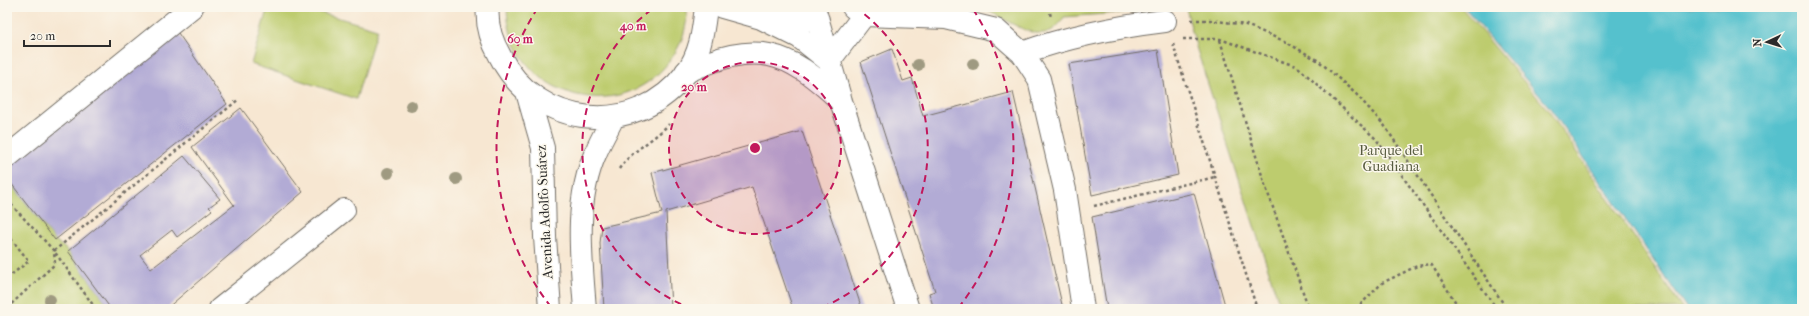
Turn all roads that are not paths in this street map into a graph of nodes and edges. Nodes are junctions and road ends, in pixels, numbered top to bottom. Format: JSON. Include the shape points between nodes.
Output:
{"nodes":[{"id":1,"x":192,"y":7,"type":"edge"},
{"id":2,"x":488,"y":7,"type":"edge"},
{"id":3,"x":706,"y":7,"type":"edge"},
{"id":4,"x":722,"y":7,"type":"edge"},
{"id":5,"x":859,"y":11,"type":"edge"},
{"id":6,"x":816,"y":13,"type":"edge"},
{"id":7,"x":761,"y":18,"type":"junction"},
{"id":8,"x":1168,"y":30,"type":"road end"},
{"id":9,"x":1022,"y":53,"type":"junction"},
{"id":10,"x":829,"y":61,"type":"junction"},
{"id":11,"x":686,"y":72,"type":"junction"},
{"id":12,"x":527,"y":92,"type":"junction"},
{"id":13,"x":841,"y":101,"type":"junction"},
{"id":14,"x":614,"y":116,"type":"junction"},
{"id":15,"x":7,"y":157,"type":"edge"},
{"id":16,"x":344,"y":210,"type":"dead end"},
{"id":17,"x":220,"y":309,"type":"edge"},
{"id":18,"x":550,"y":309,"type":"edge"},
{"id":19,"x":585,"y":309,"type":"edge"},
{"id":20,"x":908,"y":309,"type":"edge"},
{"id":21,"x":1083,"y":309,"type":"edge"}],
"edges":[{"from":1,"to":15,"type":"main road"},
{"from":2,"to":12,"type":"main road","via":[[493,43],[506,70]]},
{"from":3,"to":11,"type":"main road","via":[[702,41]]},
{"from":4,"to":7,"type":"main road"},
{"from":5,"to":9,"type":"main road","via":[[946,18],[996,30]]},
{"from":5,"to":10,"type":"main road"},
{"from":6,"to":7,"type":"main road"},
{"from":6,"to":10,"type":"main road"},
{"from":7,"to":10,"type":"main road","via":[[799,37]]},
{"from":8,"to":9,"type":"main road","via":[[1116,27],[1059,40]]},
{"from":9,"to":21,"type":"main road","via":[[1039,79],[1065,190]]},
{"from":10,"to":13,"type":"main road"},
{"from":11,"to":13,"type":"main road","via":[[713,60],[740,53],[766,54],[792,62],[820,81]]},
{"from":11,"to":14,"type":"main road","via":[[666,94],[642,108]]},
{"from":12,"to":14,"type":"main road","via":[[546,105],[568,114],[590,118]]},
{"from":12,"to":18,"type":"main road","name":"Avenida Adolfo Suárez","via":[[543,148]]},
{"from":13,"to":20,"type":"main road"},
{"from":14,"to":19,"type":"main road","via":[[595,152],[585,186],[580,235]]},
{"from":16,"to":17,"type":"main road"}]}
